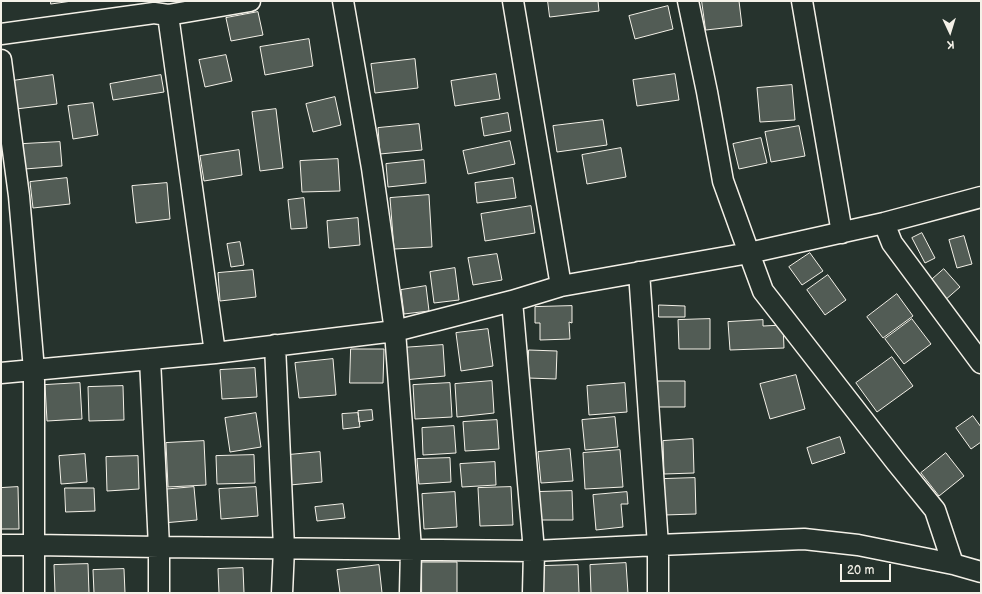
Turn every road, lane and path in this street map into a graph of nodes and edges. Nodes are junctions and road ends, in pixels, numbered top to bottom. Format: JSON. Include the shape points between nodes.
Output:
{"nodes":[{"id":1,"x":250,"y":1,"type":"edge"},
{"id":2,"x":343,"y":1,"type":"edge"},
{"id":3,"x":513,"y":1,"type":"edge"},
{"id":4,"x":688,"y":1,"type":"edge"},
{"id":5,"x":802,"y":1,"type":"edge"},
{"id":6,"x":168,"y":15,"type":"junction"},
{"id":7,"x":1,"y":34,"type":"edge"},
{"id":8,"x":1,"y":60,"type":"edge"},
{"id":9,"x":981,"y":197,"type":"edge"},
{"id":10,"x":884,"y":223,"type":"junction"},
{"id":11,"x":842,"y":233,"type":"junction"},
{"id":12,"x":748,"y":253,"type":"junction"},
{"id":13,"x":639,"y":272,"type":"junction"},
{"id":14,"x":561,"y":286,"type":"junction"},
{"id":15,"x":512,"y":301,"type":"junction"},
{"id":16,"x":395,"y":331,"type":"junction"},
{"id":17,"x":275,"y":345,"type":"junction"},
{"id":18,"x":215,"y":353,"type":"junction"},
{"id":19,"x":150,"y":359,"type":"junction"},
{"id":20,"x":981,"y":363,"type":"edge"},
{"id":21,"x":34,"y":370,"type":"junction"},
{"id":22,"x":1,"y":373,"type":"edge"},
{"id":23,"x":1,"y":545,"type":"edge"},
{"id":24,"x":35,"y":545,"type":"junction"},
{"id":25,"x":658,"y":545,"type":"junction"},
{"id":26,"x":159,"y":547,"type":"junction"},
{"id":27,"x":284,"y":548,"type":"junction"},
{"id":28,"x":411,"y":550,"type":"junction"},
{"id":29,"x":534,"y":551,"type":"junction"},
{"id":30,"x":953,"y":564,"type":"junction"},
{"id":31,"x":981,"y":572,"type":"edge"},
{"id":32,"x":34,"y":593,"type":"edge"},
{"id":33,"x":159,"y":593,"type":"edge"},
{"id":34,"x":282,"y":593,"type":"edge"},
{"id":35,"x":410,"y":593,"type":"edge"},
{"id":36,"x":533,"y":593,"type":"edge"},
{"id":37,"x":658,"y":593,"type":"edge"}],
"edges":[{"from":1,"to":6,"type":"street"},
{"from":2,"to":16,"type":"street","via":[[372,168]]},
{"from":3,"to":14,"type":"street"},
{"from":4,"to":12,"type":"street","via":[[723,181]]},
{"from":5,"to":11,"type":"street"},
{"from":6,"to":7,"type":"street","via":[[154,13]]},
{"from":6,"to":18,"type":"street"},
{"from":8,"to":21,"type":"street","via":[[19,196]]},
{"from":9,"to":10,"type":"street"},
{"from":10,"to":11,"type":"street"},
{"from":10,"to":20,"type":"street","via":[[892,243]]},
{"from":11,"to":12,"type":"street"},
{"from":12,"to":13,"type":"street"},
{"from":12,"to":30,"type":"street","via":[[763,291],[935,510]]},
{"from":13,"to":14,"type":"street"},
{"from":13,"to":25,"type":"street"},
{"from":14,"to":15,"type":"street"},
{"from":15,"to":16,"type":"street"},
{"from":15,"to":29,"type":"street"},
{"from":16,"to":17,"type":"street"},
{"from":16,"to":28,"type":"street"},
{"from":17,"to":18,"type":"street"},
{"from":17,"to":27,"type":"street"},
{"from":18,"to":19,"type":"street"},
{"from":19,"to":21,"type":"street"},
{"from":19,"to":26,"type":"street"},
{"from":21,"to":22,"type":"street"},
{"from":21,"to":24,"type":"street"},
{"from":23,"to":24,"type":"street"},
{"from":24,"to":26,"type":"street"},
{"from":24,"to":32,"type":"street"},
{"from":25,"to":29,"type":"street"},
{"from":25,"to":30,"type":"street","via":[[804,539],[858,545]]},
{"from":25,"to":37,"type":"street"},
{"from":26,"to":27,"type":"street"},
{"from":26,"to":33,"type":"street"},
{"from":27,"to":28,"type":"street"},
{"from":27,"to":34,"type":"street"},
{"from":28,"to":29,"type":"street"},
{"from":28,"to":35,"type":"street"},
{"from":29,"to":36,"type":"street"},
{"from":30,"to":31,"type":"street"}]}
